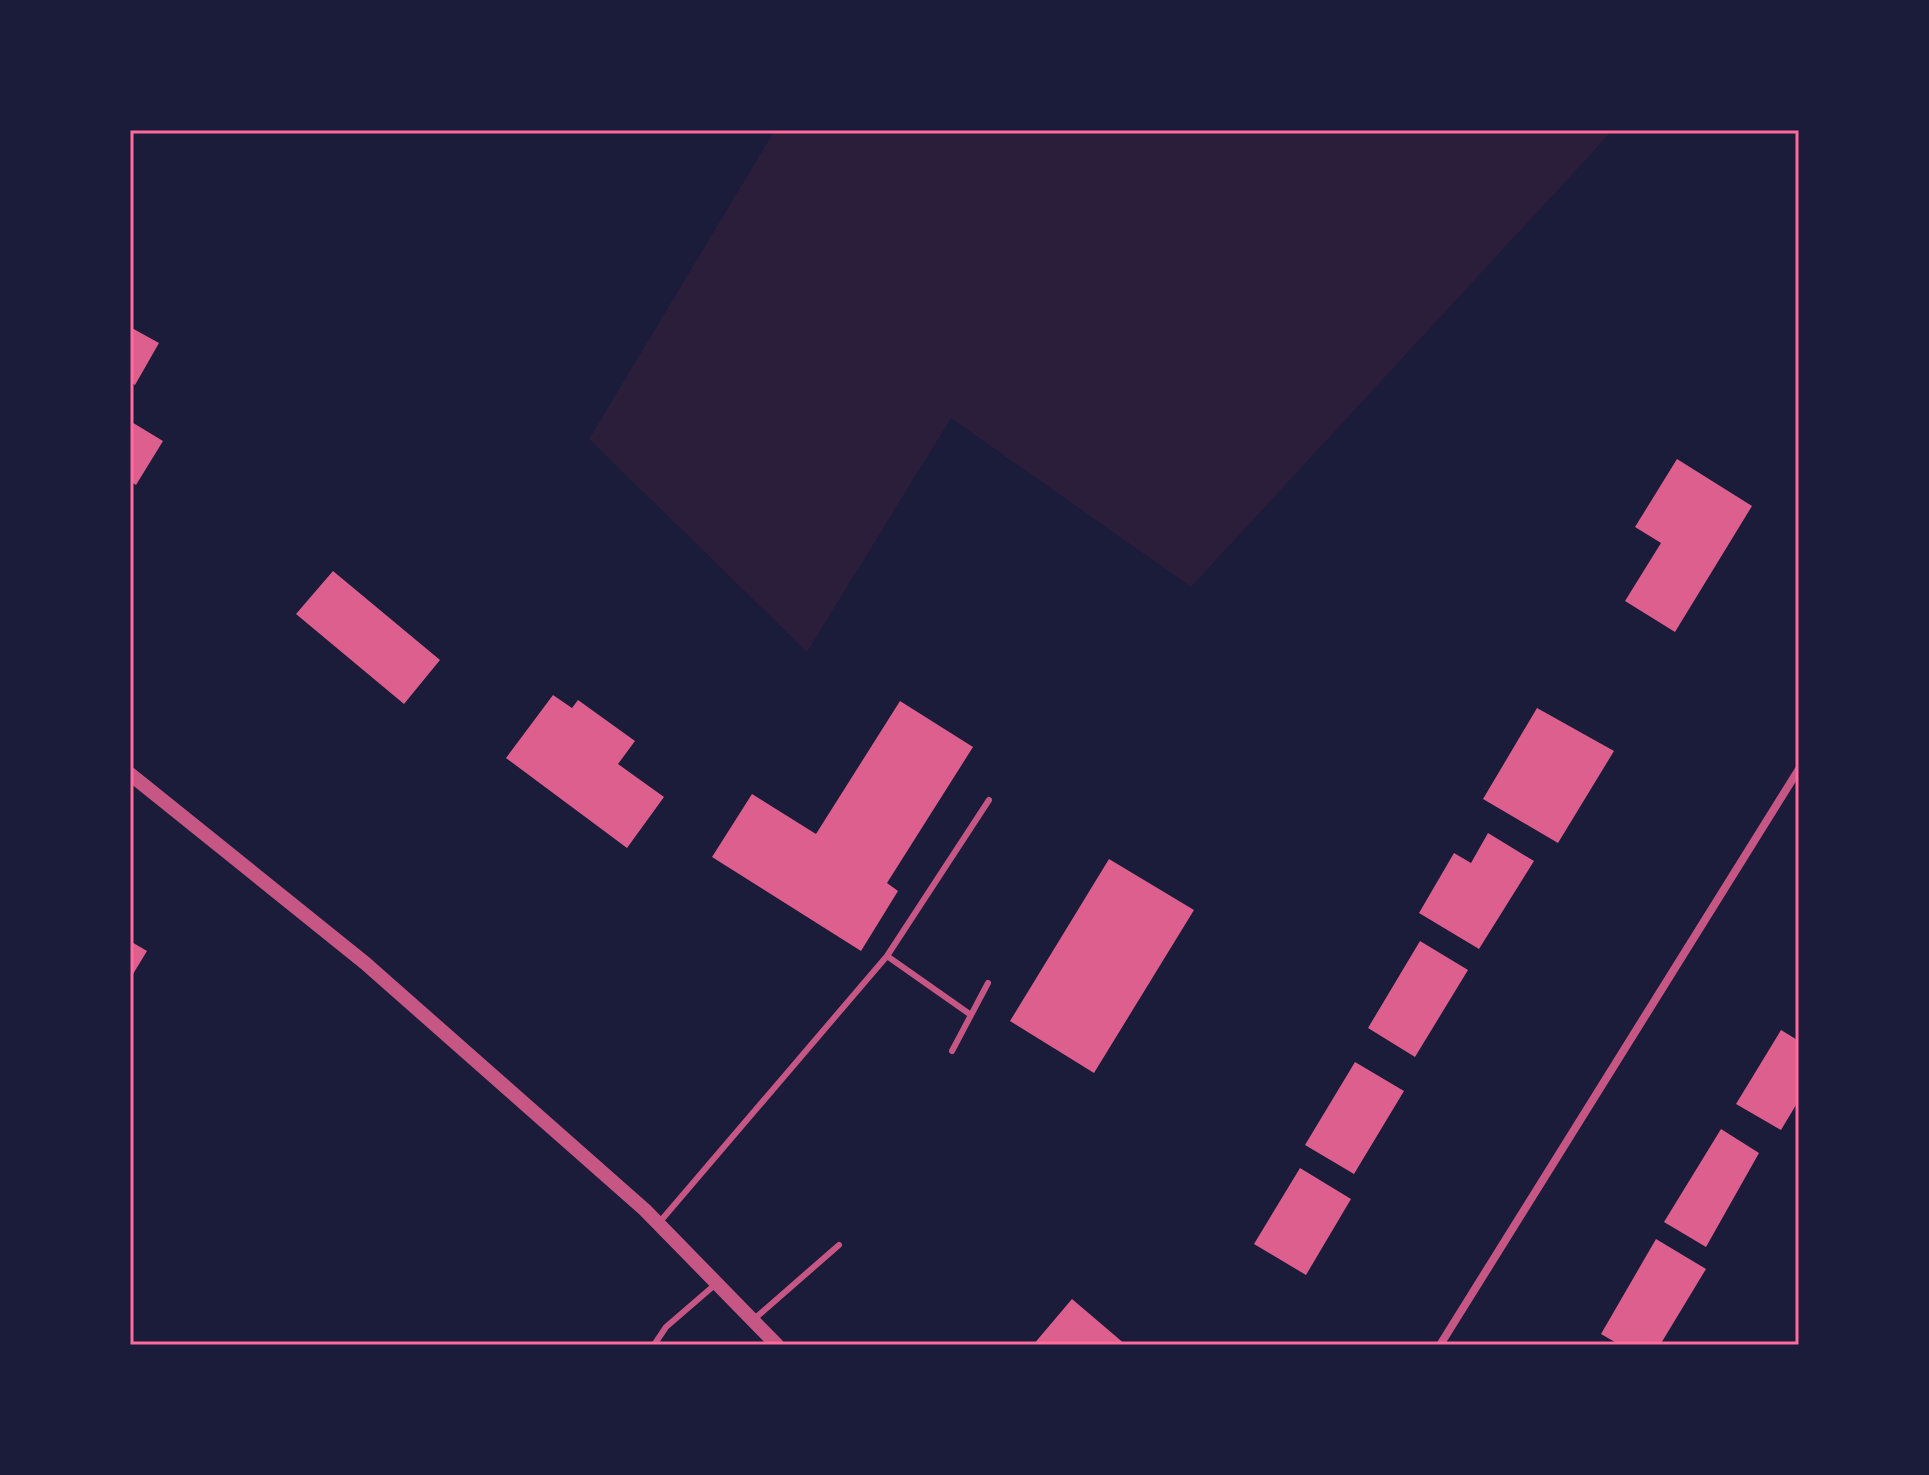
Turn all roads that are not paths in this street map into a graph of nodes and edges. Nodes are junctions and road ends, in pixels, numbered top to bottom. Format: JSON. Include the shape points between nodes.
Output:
{"nodes":[{"id":1,"x":1799,"y":769,"type":"edge"},
{"id":2,"x":130,"y":774,"type":"edge"},
{"id":3,"x":989,"y":800,"type":"dead end"},
{"id":4,"x":887,"y":956,"type":"junction"},
{"id":5,"x":988,"y":983,"type":"dead end"},
{"id":6,"x":971,"y":1015,"type":"junction"},
{"id":7,"x":952,"y":1051,"type":"dead end"},
{"id":8,"x":658,"y":1224,"type":"junction"},
{"id":9,"x":839,"y":1245,"type":"dead end"},
{"id":10,"x":717,"y":1283,"type":"junction"},
{"id":11,"x":753,"y":1320,"type":"junction"},
{"id":12,"x":654,"y":1345,"type":"edge"},
{"id":13,"x":777,"y":1345,"type":"edge"},
{"id":14,"x":1440,"y":1345,"type":"edge"}],
"edges":[{"from":1,"to":14,"type":"street"},
{"from":2,"to":8,"type":"street","via":[[365,963]]},
{"from":3,"to":4,"type":"lane"},
{"from":4,"to":6,"type":"lane"},
{"from":4,"to":8,"type":"lane"},
{"from":5,"to":6,"type":"lane"},
{"from":6,"to":7,"type":"lane"},
{"from":8,"to":10,"type":"street"},
{"from":9,"to":11,"type":"lane"},
{"from":10,"to":11,"type":"street"},
{"from":10,"to":12,"type":"lane","via":[[666,1327]]},
{"from":11,"to":13,"type":"street"}]}
